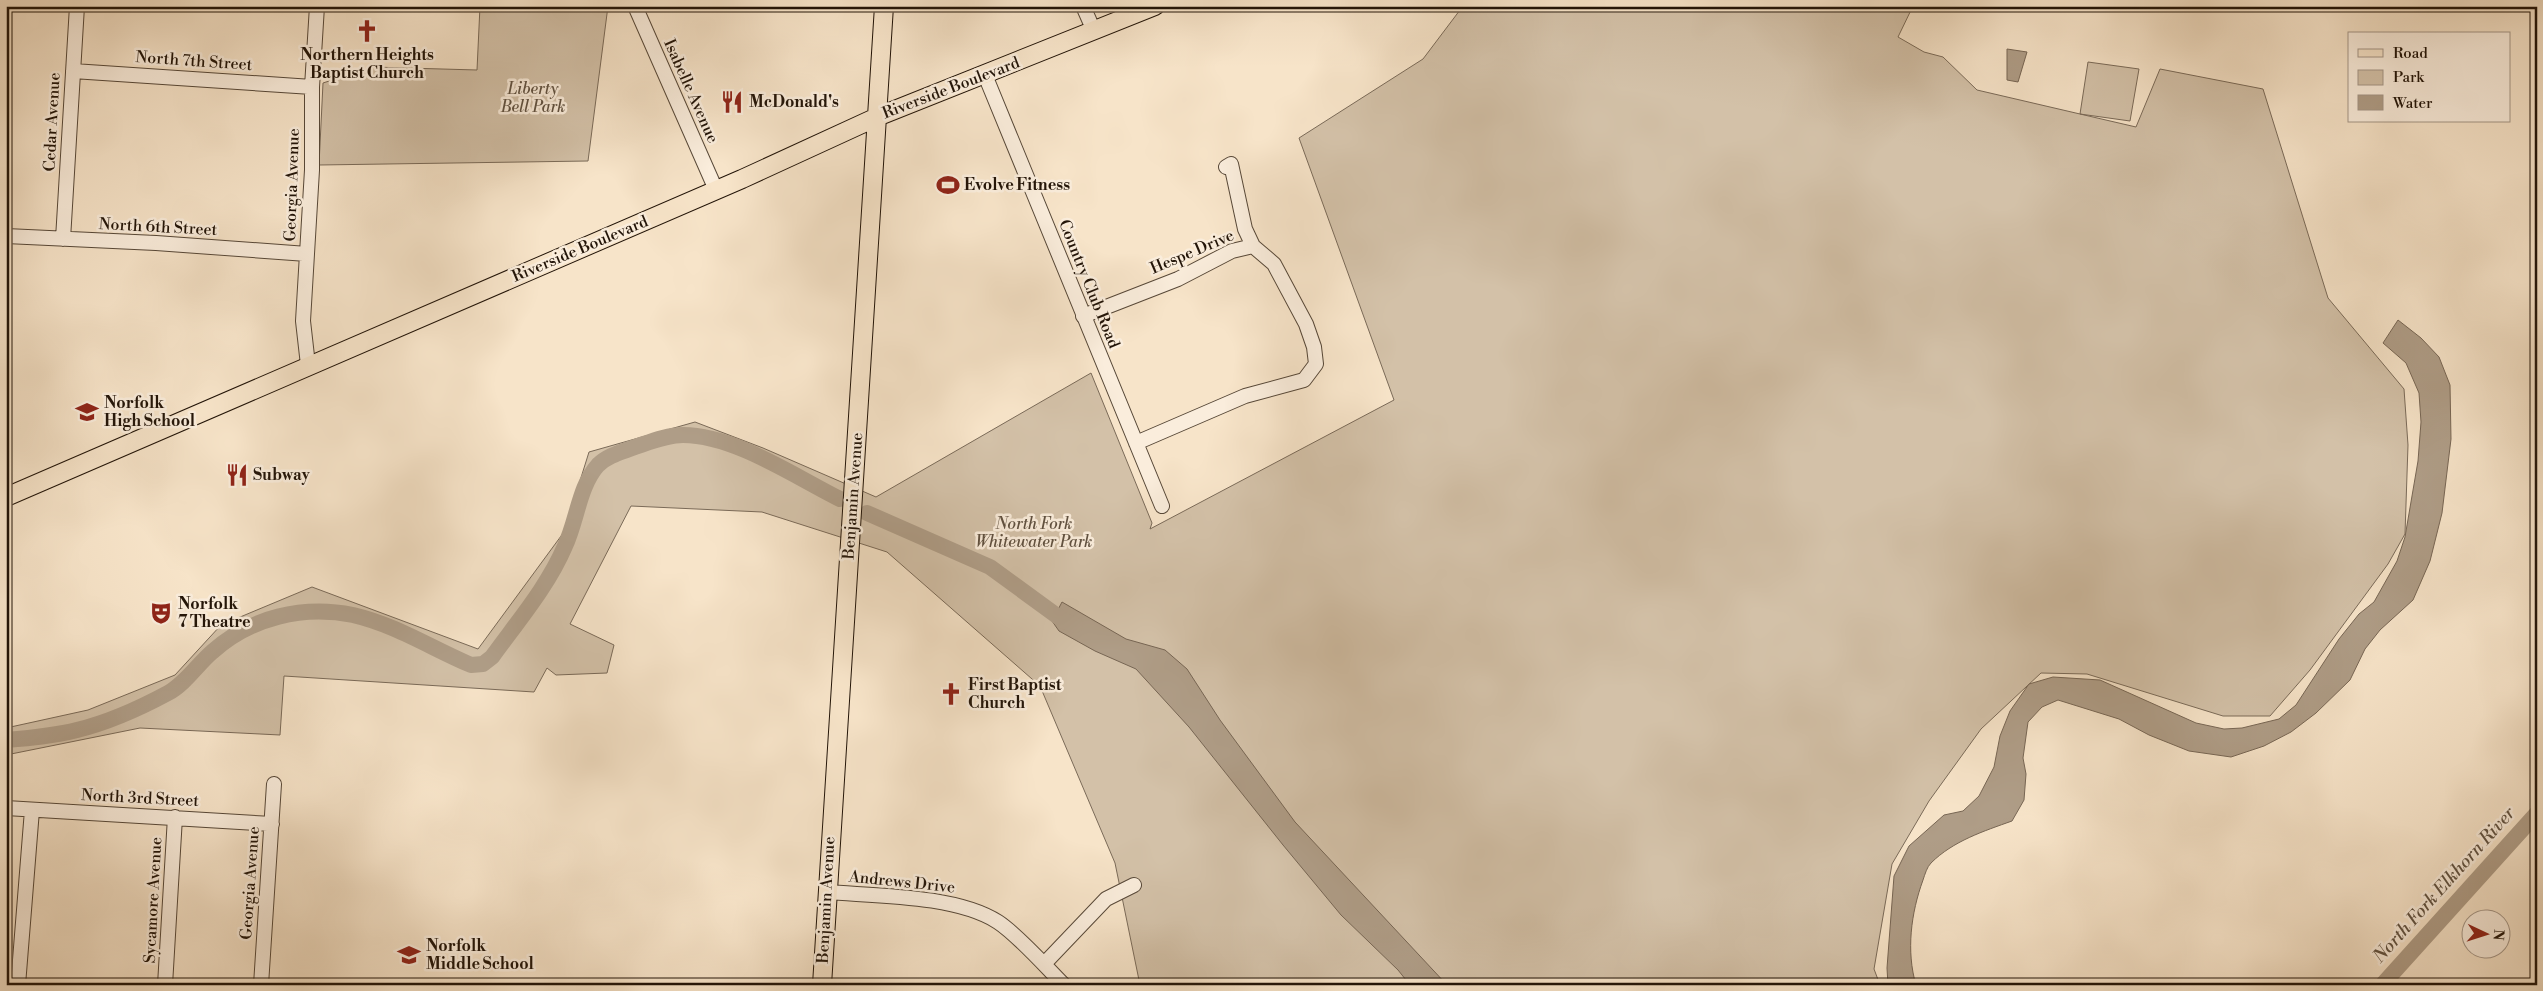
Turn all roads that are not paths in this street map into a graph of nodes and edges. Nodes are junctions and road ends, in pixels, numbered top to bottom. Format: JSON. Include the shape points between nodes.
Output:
{"nodes":[{"id":1,"x":77,"y":6,"type":"edge"},
{"id":2,"x":317,"y":6,"type":"edge"},
{"id":3,"x":635,"y":6,"type":"edge"},
{"id":4,"x":884,"y":6,"type":"edge"},
{"id":5,"x":1083,"y":6,"type":"edge"},
{"id":6,"x":1155,"y":6,"type":"edge"},
{"id":7,"x":1094,"y":31,"type":"junction"},
{"id":8,"x":73,"y":71,"type":"junction"},
{"id":9,"x":985,"y":76,"type":"junction"},
{"id":10,"x":312,"y":87,"type":"junction"},
{"id":11,"x":877,"y":117,"type":"junction"},
{"id":12,"x":1226,"y":167,"type":"dead end"},
{"id":13,"x":716,"y":190,"type":"junction"},
{"id":14,"x":6,"y":236,"type":"edge"},
{"id":15,"x":63,"y":239,"type":"junction"},
{"id":16,"x":1253,"y":246,"type":"junction"},
{"id":17,"x":307,"y":254,"type":"junction"},
{"id":18,"x":1083,"y":316,"type":"junction"},
{"id":19,"x":308,"y":365,"type":"junction"},
{"id":20,"x":1136,"y":443,"type":"junction"},
{"id":21,"x":6,"y":497,"type":"edge"},
{"id":22,"x":1162,"y":506,"type":"dead end"},
{"id":23,"x":274,"y":784,"type":"dead end"},
{"id":24,"x":6,"y":808,"type":"edge"},
{"id":25,"x":32,"y":810,"type":"junction"},
{"id":26,"x":175,"y":817,"type":"junction"},
{"id":27,"x":272,"y":824,"type":"junction"},
{"id":28,"x":1134,"y":885,"type":"dead end"},
{"id":29,"x":826,"y":892,"type":"junction"},
{"id":30,"x":1044,"y":964,"type":"junction"},
{"id":31,"x":18,"y":985,"type":"edge"},
{"id":32,"x":165,"y":985,"type":"edge"},
{"id":33,"x":261,"y":985,"type":"edge"},
{"id":34,"x":822,"y":985,"type":"edge"},
{"id":35,"x":1064,"y":985,"type":"edge"}],
"edges":[{"from":1,"to":8,"type":"street","name":"Cedar Avenue"},
{"from":2,"to":10,"type":"street","name":"Georgia Avenue"},
{"from":3,"to":13,"type":"street","name":"Isabelle Avenue"},
{"from":4,"to":11,"type":"main road","name":"Benjamin Avenue"},
{"from":5,"to":7,"type":"street"},
{"from":6,"to":7,"type":"main road","name":"Riverside Boulevard"},
{"from":7,"to":9,"type":"main road","name":"Riverside Boulevard"},
{"from":8,"to":10,"type":"street","name":"North 7th Street"},
{"from":8,"to":15,"type":"street","name":"Cedar Avenue"},
{"from":9,"to":11,"type":"main road","name":"Riverside Boulevard"},
{"from":9,"to":18,"type":"street","name":"Country Club Road"},
{"from":10,"to":17,"type":"street","name":"Georgia Avenue"},
{"from":11,"to":13,"type":"main road","name":"Riverside Boulevard"},
{"from":11,"to":29,"type":"main road","name":"Benjamin Avenue"},
{"from":12,"to":16,"type":"street","via":[[1231,164],[1245,228]]},
{"from":13,"to":19,"type":"main road","name":"Riverside Boulevard"},
{"from":14,"to":15,"type":"street","name":"North 6th Street"},
{"from":15,"to":17,"type":"street","name":"North 6th Street"},
{"from":16,"to":18,"type":"street","name":"Hespe Drive","via":[[1232,251],[1178,279]]},
{"from":16,"to":20,"type":"street","name":"Hespe Drive","via":[[1274,264],[1306,324],[1314,347],[1314,368],[1304,380],[1245,396]]},
{"from":17,"to":19,"type":"street","name":"Georgia Avenue","via":[[303,321]]},
{"from":18,"to":20,"type":"street","name":"Country Club Road"},
{"from":19,"to":21,"type":"main road","name":"Riverside Boulevard"},
{"from":20,"to":22,"type":"street","name":"Country Club Road"},
{"from":23,"to":27,"type":"street","name":"Georgia Avenue"},
{"from":24,"to":25,"type":"street","name":"North 3rd Street"},
{"from":25,"to":26,"type":"street","name":"North 3rd Street"},
{"from":25,"to":31,"type":"street"},
{"from":26,"to":27,"type":"street","name":"North 3rd Street"},
{"from":26,"to":32,"type":"street","name":"Sycamore Avenue"},
{"from":27,"to":33,"type":"street","name":"Georgia Avenue"},
{"from":28,"to":30,"type":"street","via":[[1106,899]]},
{"from":29,"to":30,"type":"street","name":"Andrews Drive","via":[[957,905],[998,922]]},
{"from":29,"to":34,"type":"main road","name":"Benjamin Avenue"},
{"from":30,"to":35,"type":"street","name":"Andrews Drive"}]}
